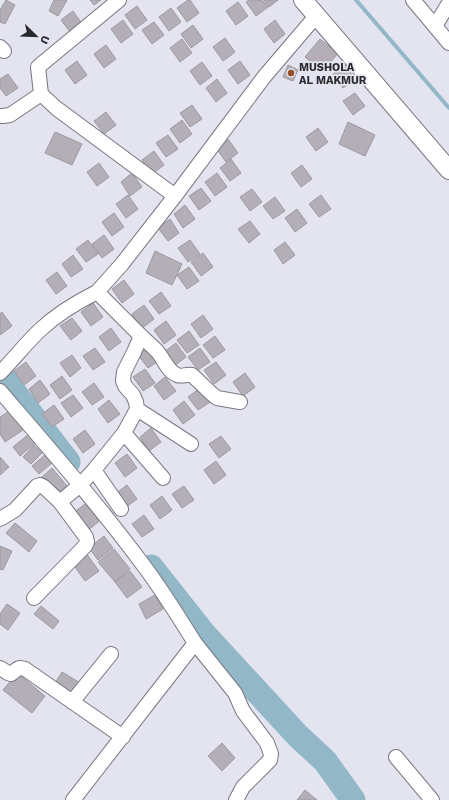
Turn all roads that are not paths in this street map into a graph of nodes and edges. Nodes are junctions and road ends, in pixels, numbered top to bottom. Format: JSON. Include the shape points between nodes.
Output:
{"nodes":[{"id":1,"x":119,"y":0,"type":"edge"},
{"id":2,"x":302,"y":0,"type":"edge"},
{"id":3,"x":413,"y":0,"type":"edge"},
{"id":4,"x":449,"y":3,"type":"edge"},
{"id":5,"x":316,"y":16,"type":"junction"},
{"id":6,"x":435,"y":26,"type":"junction"},
{"id":7,"x":449,"y":43,"type":"edge"},
{"id":8,"x":41,"y":94,"type":"junction"},
{"id":9,"x":0,"y":116,"type":"edge"},
{"id":10,"x":449,"y":170,"type":"edge"},
{"id":11,"x":175,"y":196,"type":"junction"},
{"id":12,"x":98,"y":292,"type":"junction"},
{"id":13,"x":141,"y":336,"type":"junction"},
{"id":14,"x":0,"y":373,"type":"edge"},
{"id":15,"x":0,"y":391,"type":"edge"},
{"id":16,"x":240,"y":402,"type":"dead end"},
{"id":17,"x":137,"y":409,"type":"junction"},
{"id":18,"x":124,"y":433,"type":"junction"},
{"id":19,"x":191,"y":444,"type":"dead end"},
{"id":20,"x":92,"y":471,"type":"junction"},
{"id":21,"x":163,"y":478,"type":"dead end"},
{"id":22,"x":81,"y":484,"type":"junction"},
{"id":23,"x":60,"y":502,"type":"junction"},
{"id":24,"x":121,"y":509,"type":"dead end"},
{"id":25,"x":0,"y":519,"type":"edge"},
{"id":26,"x":34,"y":598,"type":"dead end"},
{"id":27,"x":195,"y":643,"type":"junction"},
{"id":28,"x":111,"y":654,"type":"dead end"},
{"id":29,"x":0,"y":668,"type":"edge"},
{"id":30,"x":72,"y":702,"type":"junction"},
{"id":31,"x":123,"y":737,"type":"junction"},
{"id":32,"x":396,"y":757,"type":"dead end"},
{"id":33,"x":73,"y":800,"type":"edge"},
{"id":34,"x":236,"y":800,"type":"edge"},
{"id":35,"x":432,"y":800,"type":"edge"}],
"edges":[{"from":1,"to":8,"type":"street","via":[[38,67]]},
{"from":2,"to":5,"type":"street"},
{"from":3,"to":6,"type":"street"},
{"from":4,"to":6,"type":"street"},
{"from":5,"to":10,"type":"street"},
{"from":5,"to":11,"type":"street","via":[[264,77]]},
{"from":6,"to":7,"type":"street"},
{"from":8,"to":9,"type":"street","via":[[10,115]]},
{"from":8,"to":11,"type":"street","via":[[56,108]]},
{"from":11,"to":12,"type":"street"},
{"from":12,"to":13,"type":"street"},
{"from":12,"to":14,"type":"street","via":[[63,312],[42,328]]},
{"from":13,"to":16,"type":"street","via":[[158,352],[175,375],[192,375],[217,398]]},
{"from":13,"to":17,"type":"street","via":[[124,372],[123,381],[133,395]]},
{"from":15,"to":22,"type":"street"},
{"from":17,"to":18,"type":"street"},
{"from":17,"to":19,"type":"street"},
{"from":18,"to":20,"type":"street"},
{"from":18,"to":21,"type":"street"},
{"from":20,"to":22,"type":"street"},
{"from":20,"to":24,"type":"street"},
{"from":22,"to":23,"type":"street"},
{"from":22,"to":27,"type":"street","via":[[142,562]]},
{"from":23,"to":25,"type":"street","via":[[40,485],[15,510]]},
{"from":23,"to":26,"type":"street","via":[[87,542]]},
{"from":27,"to":31,"type":"street"},
{"from":27,"to":34,"type":"street","via":[[235,693],[243,711],[267,743],[271,754],[270,760],[243,787]]},
{"from":28,"to":30,"type":"street"},
{"from":29,"to":30,"type":"street","via":[[11,674],[17,668],[25,669]]},
{"from":30,"to":31,"type":"street"},
{"from":31,"to":33,"type":"street"},
{"from":32,"to":35,"type":"street"}]}
